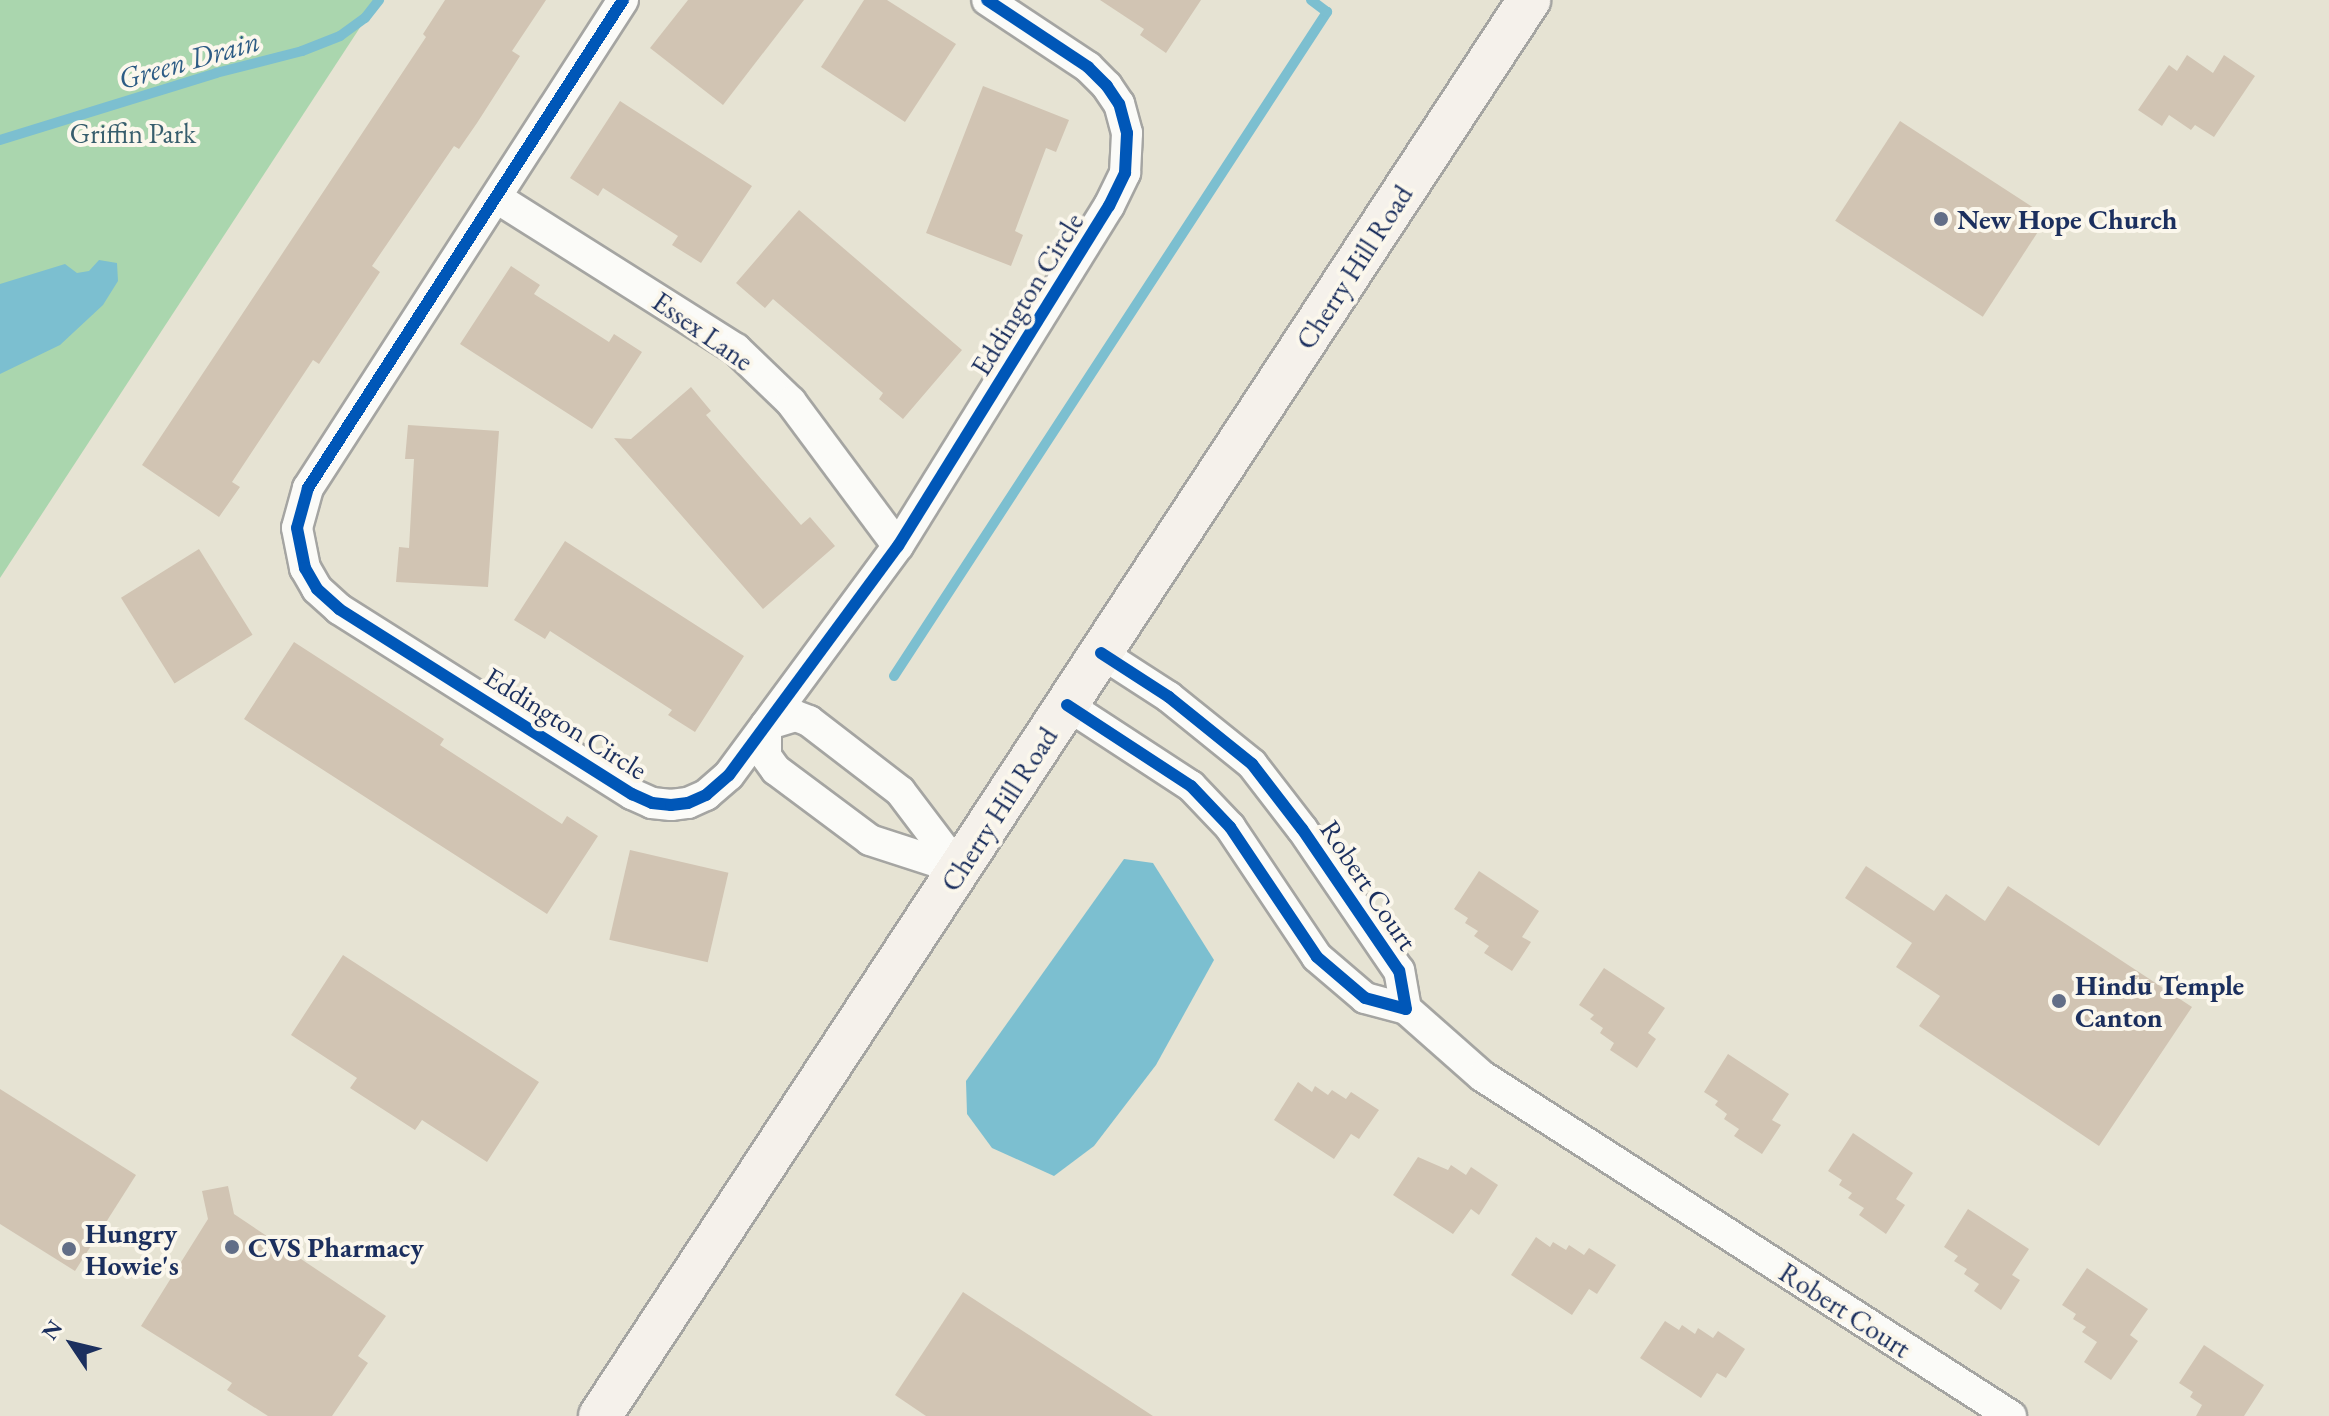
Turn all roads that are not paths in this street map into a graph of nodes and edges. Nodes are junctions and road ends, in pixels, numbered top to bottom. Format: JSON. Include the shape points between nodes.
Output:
{"nodes":[{"id":1,"x":623,"y":0,"type":"edge"},
{"id":2,"x":987,"y":0,"type":"edge"},
{"id":3,"x":1529,"y":0,"type":"edge"},
{"id":4,"x":497,"y":198,"type":"junction"},
{"id":5,"x":898,"y":546,"type":"junction"},
{"id":6,"x":1101,"y":653,"type":"junction"},
{"id":7,"x":1067,"y":705,"type":"junction"},
{"id":8,"x":766,"y":725,"type":"junction"},
{"id":9,"x":959,"y":869,"type":"junction"},
{"id":10,"x":1406,"y":1009,"type":"junction"},
{"id":11,"x":600,"y":1416,"type":"edge"},
{"id":12,"x":2011,"y":1416,"type":"edge"}],
"edges":[{"from":1,"to":4,"type":"street","name":"Eddington Circle"},
{"from":2,"to":5,"type":"street","name":"Eddington Circle","via":[[1088,67],[1107,86],[1127,133],[1125,173]]},
{"from":3,"to":6,"type":"main road","name":"Cherry Hill Road"},
{"from":4,"to":5,"type":"street","name":"Essex Lane","via":[[736,349],[791,402]]},
{"from":4,"to":8,"type":"street","name":"Eddington Circle","via":[[308,488],[297,528],[305,568],[317,589],[339,609],[652,803],[688,803],[706,795],[729,775]]},
{"from":5,"to":8,"type":"street","name":"Eddington Circle"},
{"from":6,"to":7,"type":"main road","name":"Cherry Hill Road"},
{"from":6,"to":10,"type":"street","name":"Robert Court","via":[[1169,697],[1252,764],[1399,971]]},
{"from":7,"to":9,"type":"main road","name":"Cherry Hill Road"},
{"from":7,"to":10,"type":"street","name":"Robert Court","via":[[1191,786],[1230,827],[1317,957],[1365,998]]},
{"from":8,"to":9,"type":"street","via":[[796,716],[809,721],[900,791]]},
{"from":8,"to":9,"type":"street","via":[[766,756],[776,770],[870,840]]},
{"from":9,"to":11,"type":"main road","name":"Cherry Hill Road"},
{"from":10,"to":12,"type":"street","name":"Robert Court","via":[[1482,1076]]}]}
